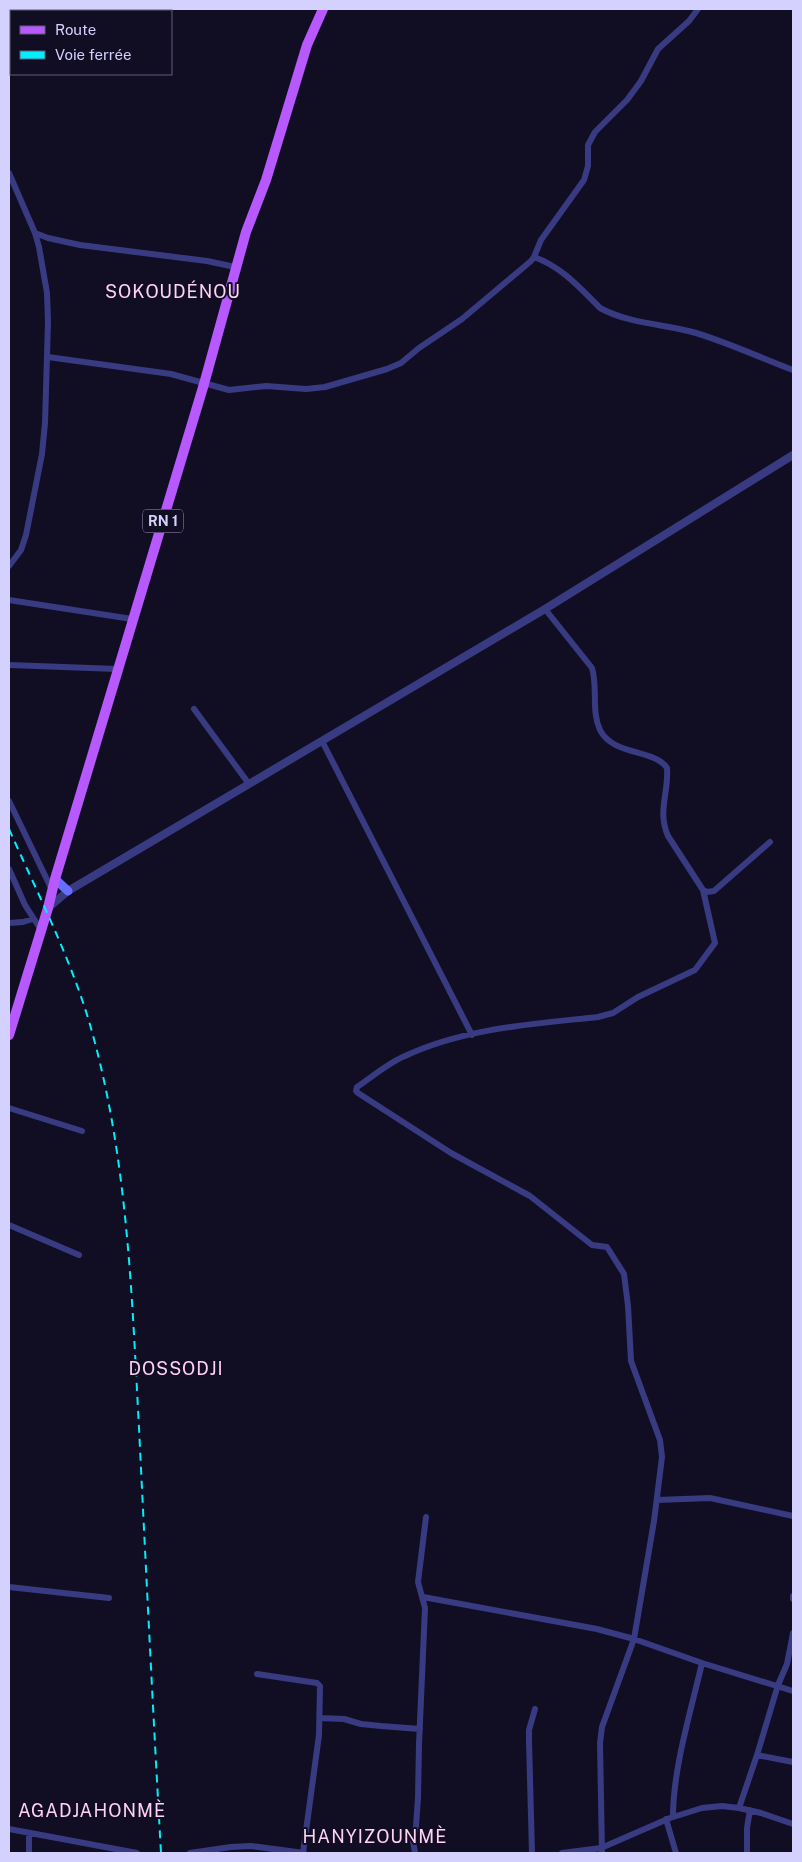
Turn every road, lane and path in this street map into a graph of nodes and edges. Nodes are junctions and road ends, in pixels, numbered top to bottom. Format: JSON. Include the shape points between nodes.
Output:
{"nodes":[{"id":1,"x":323,"y":9,"type":"edge"},
{"id":2,"x":698,"y":9,"type":"edge"},
{"id":3,"x":9,"y":173,"type":"edge"},
{"id":4,"x":35,"y":233,"type":"junction"},
{"id":5,"x":48,"y":238,"type":"junction"},
{"id":6,"x":39,"y":247,"type":"junction"},
{"id":7,"x":534,"y":257,"type":"junction"},
{"id":8,"x":235,"y":267,"type":"junction"},
{"id":9,"x":48,"y":358,"type":"junction"},
{"id":10,"x":793,"y":370,"type":"edge"},
{"id":11,"x":204,"y":384,"type":"junction"},
{"id":12,"x":793,"y":455,"type":"edge"},
{"id":13,"x":9,"y":566,"type":"edge"},
{"id":14,"x":9,"y":600,"type":"edge"},
{"id":15,"x":546,"y":610,"type":"junction"},
{"id":16,"x":132,"y":619,"type":"junction"},
{"id":17,"x":9,"y":665,"type":"edge"},
{"id":18,"x":117,"y":669,"type":"junction"},
{"id":19,"x":194,"y":709,"type":"dead end"},
{"id":20,"x":322,"y":741,"type":"junction"},
{"id":21,"x":249,"y":784,"type":"junction"},
{"id":22,"x":9,"y":802,"type":"edge"},
{"id":23,"x":770,"y":842,"type":"dead end"},
{"id":24,"x":9,"y":869,"type":"edge"},
{"id":25,"x":55,"y":879,"type":"junction"},
{"id":26,"x":52,"y":890,"type":"junction"},
{"id":27,"x":703,"y":890,"type":"junction"},
{"id":28,"x":68,"y":891,"type":"junction"},
{"id":29,"x":48,"y":908,"type":"junction"},
{"id":30,"x":33,"y":919,"type":"junction"},
{"id":31,"x":9,"y":923,"type":"edge"},
{"id":32,"x":41,"y":930,"type":"junction"},
{"id":33,"x":472,"y":1034,"type":"junction"},
{"id":34,"x":9,"y":1035,"type":"edge"},
{"id":35,"x":9,"y":1108,"type":"edge"},
{"id":36,"x":82,"y":1131,"type":"dead end"},
{"id":37,"x":9,"y":1225,"type":"edge"},
{"id":38,"x":79,"y":1255,"type":"dead end"},
{"id":39,"x":657,"y":1500,"type":"junction"},
{"id":40,"x":793,"y":1516,"type":"edge"},
{"id":41,"x":426,"y":1517,"type":"dead end"},
{"id":42,"x":9,"y":1587,"type":"edge"},
{"id":43,"x":423,"y":1597,"type":"junction"},
{"id":44,"x":109,"y":1598,"type":"dead end"},
{"id":45,"x":793,"y":1633,"type":"edge"},
{"id":46,"x":634,"y":1639,"type":"junction"},
{"id":47,"x":702,"y":1663,"type":"junction"},
{"id":48,"x":257,"y":1674,"type":"dead end"},
{"id":49,"x":778,"y":1685,"type":"junction"},
{"id":50,"x":793,"y":1690,"type":"edge"},
{"id":51,"x":535,"y":1709,"type":"dead end"},
{"id":52,"x":320,"y":1718,"type":"junction"},
{"id":53,"x":420,"y":1729,"type":"junction"},
{"id":54,"x":757,"y":1755,"type":"junction"},
{"id":55,"x":793,"y":1762,"type":"edge"},
{"id":56,"x":739,"y":1808,"type":"junction"},
{"id":57,"x":750,"y":1810,"type":"junction"},
{"id":58,"x":669,"y":1818,"type":"junction"},
{"id":59,"x":793,"y":1824,"type":"edge"},
{"id":60,"x":9,"y":1829,"type":"edge"},
{"id":61,"x":29,"y":1833,"type":"junction"},
{"id":62,"x":601,"y":1850,"type":"edge"},
{"id":63,"x":29,"y":1853,"type":"edge"},
{"id":64,"x":137,"y":1853,"type":"edge"},
{"id":65,"x":190,"y":1853,"type":"edge"},
{"id":66,"x":303,"y":1853,"type":"edge"},
{"id":67,"x":415,"y":1853,"type":"edge"},
{"id":68,"x":532,"y":1853,"type":"edge"},
{"id":69,"x":562,"y":1853,"type":"edge"},
{"id":70,"x":676,"y":1853,"type":"edge"},
{"id":71,"x":747,"y":1853,"type":"edge"}],
"edges":[{"from":1,"to":8,"type":"main road","number":"RN 1","via":[[307,45],[266,180]]},
{"from":2,"to":7,"type":"street","via":[[658,49],[635,90],[595,132],[588,146],[584,180],[541,240]]},
{"from":3,"to":4,"type":"street"},
{"from":4,"to":5,"type":"street"},
{"from":4,"to":6,"type":"street"},
{"from":5,"to":6,"type":"street"},
{"from":5,"to":8,"type":"street","via":[[96,248]]},
{"from":6,"to":9,"type":"street","via":[[47,294]]},
{"from":7,"to":10,"type":"street","via":[[564,273],[606,311],[698,334]]},
{"from":7,"to":11,"type":"street","via":[[462,319],[394,367],[315,389],[266,386],[229,390]]},
{"from":8,"to":11,"type":"main road","number":"RN 1"},
{"from":9,"to":11,"type":"street","via":[[172,374]]},
{"from":9,"to":13,"type":"street","via":[[42,454],[26,535]]},
{"from":11,"to":16,"type":"main road","number":"RN 1"},
{"from":12,"to":15,"type":"street"},
{"from":14,"to":16,"type":"street"},
{"from":15,"to":20,"type":"street"},
{"from":15,"to":27,"type":"street","via":[[592,668],[595,715],[600,731],[617,746],[654,759],[667,768],[662,810],[664,827]]},
{"from":16,"to":18,"type":"main road","number":"RN 1"},
{"from":17,"to":18,"type":"street"},
{"from":18,"to":25,"type":"main road","number":"RN 1"},
{"from":19,"to":21,"type":"street"},
{"from":20,"to":21,"type":"street"},
{"from":20,"to":33,"type":"street"},
{"from":21,"to":28,"type":"street"},
{"from":22,"to":26,"type":"street"},
{"from":23,"to":27,"type":"street","via":[[714,891]]},
{"from":24,"to":30,"type":"street"},
{"from":25,"to":26,"type":"main road","number":"RN 1"},
{"from":25,"to":28,"type":"main road"},
{"from":26,"to":29,"type":"main road","number":"RN 1"},
{"from":27,"to":33,"type":"street","via":[[715,943],[694,970],[613,1013]]},
{"from":28,"to":29,"type":"street"},
{"from":29,"to":32,"type":"main road","number":"RN 1"},
{"from":30,"to":31,"type":"street"},
{"from":30,"to":32,"type":"street"},
{"from":32,"to":34,"type":"main road","number":"RN 1"},
{"from":33,"to":39,"type":"street","via":[[447,1039],[403,1056],[357,1087],[356,1091],[451,1153],[530,1196],[592,1245],[607,1247],[624,1274],[631,1361],[660,1440],[662,1457]]},
{"from":35,"to":36,"type":"street"},
{"from":37,"to":38,"type":"street"},
{"from":39,"to":40,"type":"street","via":[[710,1498]]},
{"from":39,"to":46,"type":"street"},
{"from":41,"to":43,"type":"street","via":[[418,1582]]},
{"from":42,"to":44,"type":"street"},
{"from":43,"to":46,"type":"street","via":[[597,1628]]},
{"from":43,"to":53,"type":"street"},
{"from":45,"to":49,"type":"street","via":[[787,1664]]},
{"from":46,"to":47,"type":"street"},
{"from":46,"to":62,"type":"street","via":[[602,1727]]},
{"from":47,"to":49,"type":"street"},
{"from":47,"to":58,"type":"street"},
{"from":48,"to":52,"type":"street","via":[[316,1683],[320,1686]]},
{"from":49,"to":50,"type":"street"},
{"from":49,"to":54,"type":"street"},
{"from":51,"to":68,"type":"street","via":[[529,1730]]},
{"from":52,"to":53,"type":"street"},
{"from":52,"to":66,"type":"street"},
{"from":53,"to":67,"type":"street"},
{"from":54,"to":55,"type":"street"},
{"from":54,"to":56,"type":"street"},
{"from":56,"to":57,"type":"street"},
{"from":56,"to":58,"type":"street","via":[[702,1808]]},
{"from":57,"to":59,"type":"street"},
{"from":57,"to":71,"type":"street"},
{"from":58,"to":62,"type":"street"},
{"from":58,"to":70,"type":"street"},
{"from":60,"to":61,"type":"street"},
{"from":61,"to":63,"type":"street"},
{"from":61,"to":64,"type":"street"},
{"from":62,"to":69,"type":"street"},
{"from":65,"to":66,"type":"street","via":[[251,1846]]}]}
